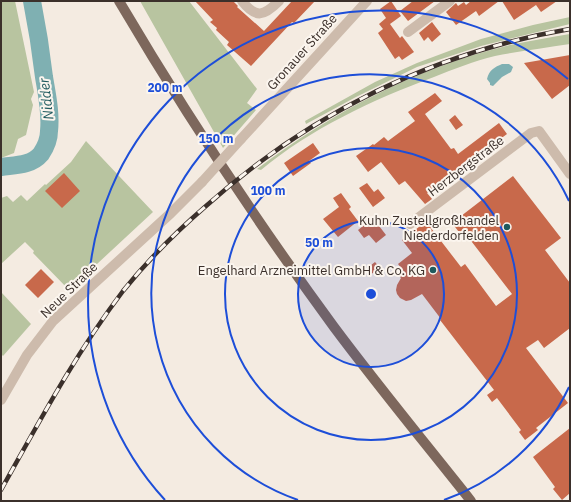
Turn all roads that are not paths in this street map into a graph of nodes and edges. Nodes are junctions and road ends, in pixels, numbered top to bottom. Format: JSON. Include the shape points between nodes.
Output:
{"nodes":[{"id":1,"x":119,"y":1,"type":"edge"},
{"id":2,"x":242,"y":1,"type":"edge"},
{"id":3,"x":279,"y":1,"type":"edge"},
{"id":4,"x":367,"y":1,"type":"edge"},
{"id":5,"x":450,"y":1,"type":"edge"},
{"id":6,"x":408,"y":32,"type":"dead end"},
{"id":7,"x":241,"y":139,"type":"joint"},
{"id":8,"x":570,"y":174,"type":"edge"},
{"id":9,"x":410,"y":224,"type":"dead end"},
{"id":10,"x":1,"y":400,"type":"edge"},
{"id":11,"x":471,"y":501,"type":"edge"}],
"edges":[{"from":1,"to":11,"type":"main road","via":[[191,118],[286,260],[335,328]]},
{"from":2,"to":3,"type":"street","via":[[251,11],[260,14],[267,12]]},
{"from":4,"to":7,"type":"street","name":"Gronauer Straße"},
{"from":5,"to":6,"type":"street"},
{"from":7,"to":10,"type":"street","name":"Neue Straße","bridge":true,"via":[[171,213],[53,321],[27,356]]},
{"from":8,"to":9,"type":"street","name":"Herzbergstraße","via":[[539,132],[532,133]]}]}
